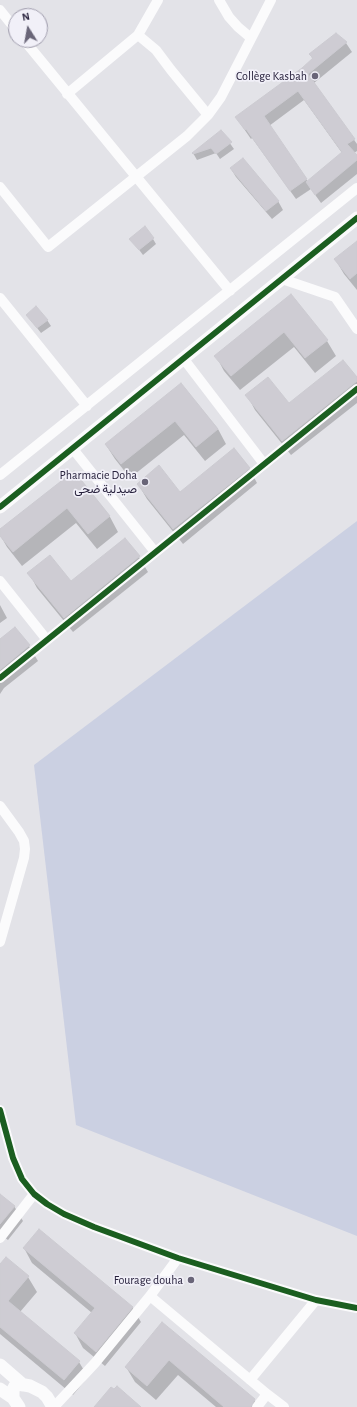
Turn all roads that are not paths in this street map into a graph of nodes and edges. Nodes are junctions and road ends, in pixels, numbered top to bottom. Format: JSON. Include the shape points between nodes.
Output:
{"nodes":[{"id":1,"x":158,"y":0,"type":"edge"},
{"id":2,"x":219,"y":0,"type":"edge"},
{"id":3,"x":271,"y":0,"type":"edge"},
{"id":4,"x":0,"y":10,"type":"edge"},
{"id":5,"x":8,"y":20,"type":"edge"},
{"id":6,"x":138,"y":35,"type":"junction"},
{"id":7,"x":251,"y":38,"type":"junction"},
{"id":8,"x":30,"y":48,"type":"edge"},
{"id":9,"x":67,"y":94,"type":"junction"},
{"id":10,"x":208,"y":115,"type":"junction"},
{"id":11,"x":136,"y":177,"type":"junction"},
{"id":12,"x":0,"y":187,"type":"edge"},
{"id":13,"x":357,"y":188,"type":"edge"},
{"id":14,"x":357,"y":218,"type":"edge"},
{"id":15,"x":282,"y":279,"type":"junction"},
{"id":16,"x":230,"y":291,"type":"junction"},
{"id":17,"x":0,"y":298,"type":"edge"},
{"id":18,"x":357,"y":329,"type":"edge"},
{"id":19,"x":183,"y":358,"type":"junction"},
{"id":20,"x":357,"y":389,"type":"edge"},
{"id":21,"x":87,"y":406,"type":"junction"},
{"id":22,"x":73,"y":449,"type":"junction"},
{"id":23,"x":264,"y":464,"type":"junction"},
{"id":24,"x":0,"y":475,"type":"edge"},
{"id":25,"x":0,"y":506,"type":"edge"},
{"id":26,"x":155,"y":552,"type":"junction"},
{"id":27,"x":0,"y":582,"type":"edge"},
{"id":28,"x":47,"y":640,"type":"junction"},
{"id":29,"x":0,"y":678,"type":"edge"},
{"id":30,"x":0,"y":806,"type":"edge"},
{"id":31,"x":0,"y":942,"type":"edge"},
{"id":32,"x":0,"y":1110,"type":"edge"},
{"id":33,"x":34,"y":1194,"type":"junction"},
{"id":34,"x":0,"y":1238,"type":"edge"},
{"id":35,"x":178,"y":1258,"type":"junction"},
{"id":36,"x":150,"y":1296,"type":"junction"},
{"id":37,"x":316,"y":1300,"type":"junction"},
{"id":38,"x":357,"y":1308,"type":"edge"},
{"id":39,"x":0,"y":1365,"type":"edge"},
{"id":40,"x":250,"y":1380,"type":"junction"},
{"id":41,"x":23,"y":1385,"type":"junction"},
{"id":42,"x":0,"y":1388,"type":"edge"},
{"id":43,"x":267,"y":1394,"type":"junction"},
{"id":44,"x":14,"y":1404,"type":"edge"},
{"id":45,"x":54,"y":1407,"type":"edge"},
{"id":46,"x":257,"y":1407,"type":"edge"},
{"id":47,"x":284,"y":1407,"type":"edge"}],
"edges":[{"from":1,"to":6,"type":"street"},
{"from":2,"to":7,"type":"street","via":[[229,17]]},
{"from":3,"to":7,"type":"street"},
{"from":4,"to":5,"type":"street"},
{"from":6,"to":9,"type":"street"},
{"from":6,"to":10,"type":"street","via":[[156,50]]},
{"from":7,"to":10,"type":"street"},
{"from":8,"to":9,"type":"street"},
{"from":9,"to":11,"type":"street"},
{"from":10,"to":11,"type":"street","via":[[187,136]]},
{"from":11,"to":12,"type":"street","via":[[48,246]]},
{"from":11,"to":16,"type":"street"},
{"from":13,"to":16,"type":"street"},
{"from":14,"to":15,"type":"street"},
{"from":15,"to":18,"type":"street","via":[[335,297]]},
{"from":15,"to":19,"type":"street"},
{"from":16,"to":21,"type":"street"},
{"from":17,"to":21,"type":"street"},
{"from":19,"to":22,"type":"street"},
{"from":19,"to":23,"type":"street"},
{"from":20,"to":23,"type":"street"},
{"from":21,"to":24,"type":"street"},
{"from":22,"to":25,"type":"street"},
{"from":22,"to":26,"type":"street"},
{"from":23,"to":26,"type":"street"},
{"from":26,"to":28,"type":"street"},
{"from":27,"to":28,"type":"street"},
{"from":28,"to":29,"type":"street"},
{"from":30,"to":31,"type":"street","via":[[19,832],[25,849]]},
{"from":32,"to":33,"type":"street","via":[[13,1158],[22,1178]]},
{"from":33,"to":34,"type":"street"},
{"from":33,"to":35,"type":"street","via":[[64,1214]]},
{"from":35,"to":36,"type":"street"},
{"from":35,"to":37,"type":"street"},
{"from":36,"to":40,"type":"street"},
{"from":36,"to":45,"type":"street","via":[[95,1363]]},
{"from":37,"to":38,"type":"street"},
{"from":37,"to":40,"type":"street"},
{"from":39,"to":41,"type":"street"},
{"from":40,"to":43,"type":"street"},
{"from":41,"to":44,"type":"street","via":[[19,1384],[13,1390]]},
{"from":41,"to":45,"type":"street","via":[[42,1392]]},
{"from":42,"to":44,"type":"street"},
{"from":43,"to":46,"type":"street"},
{"from":43,"to":47,"type":"street"}]}
